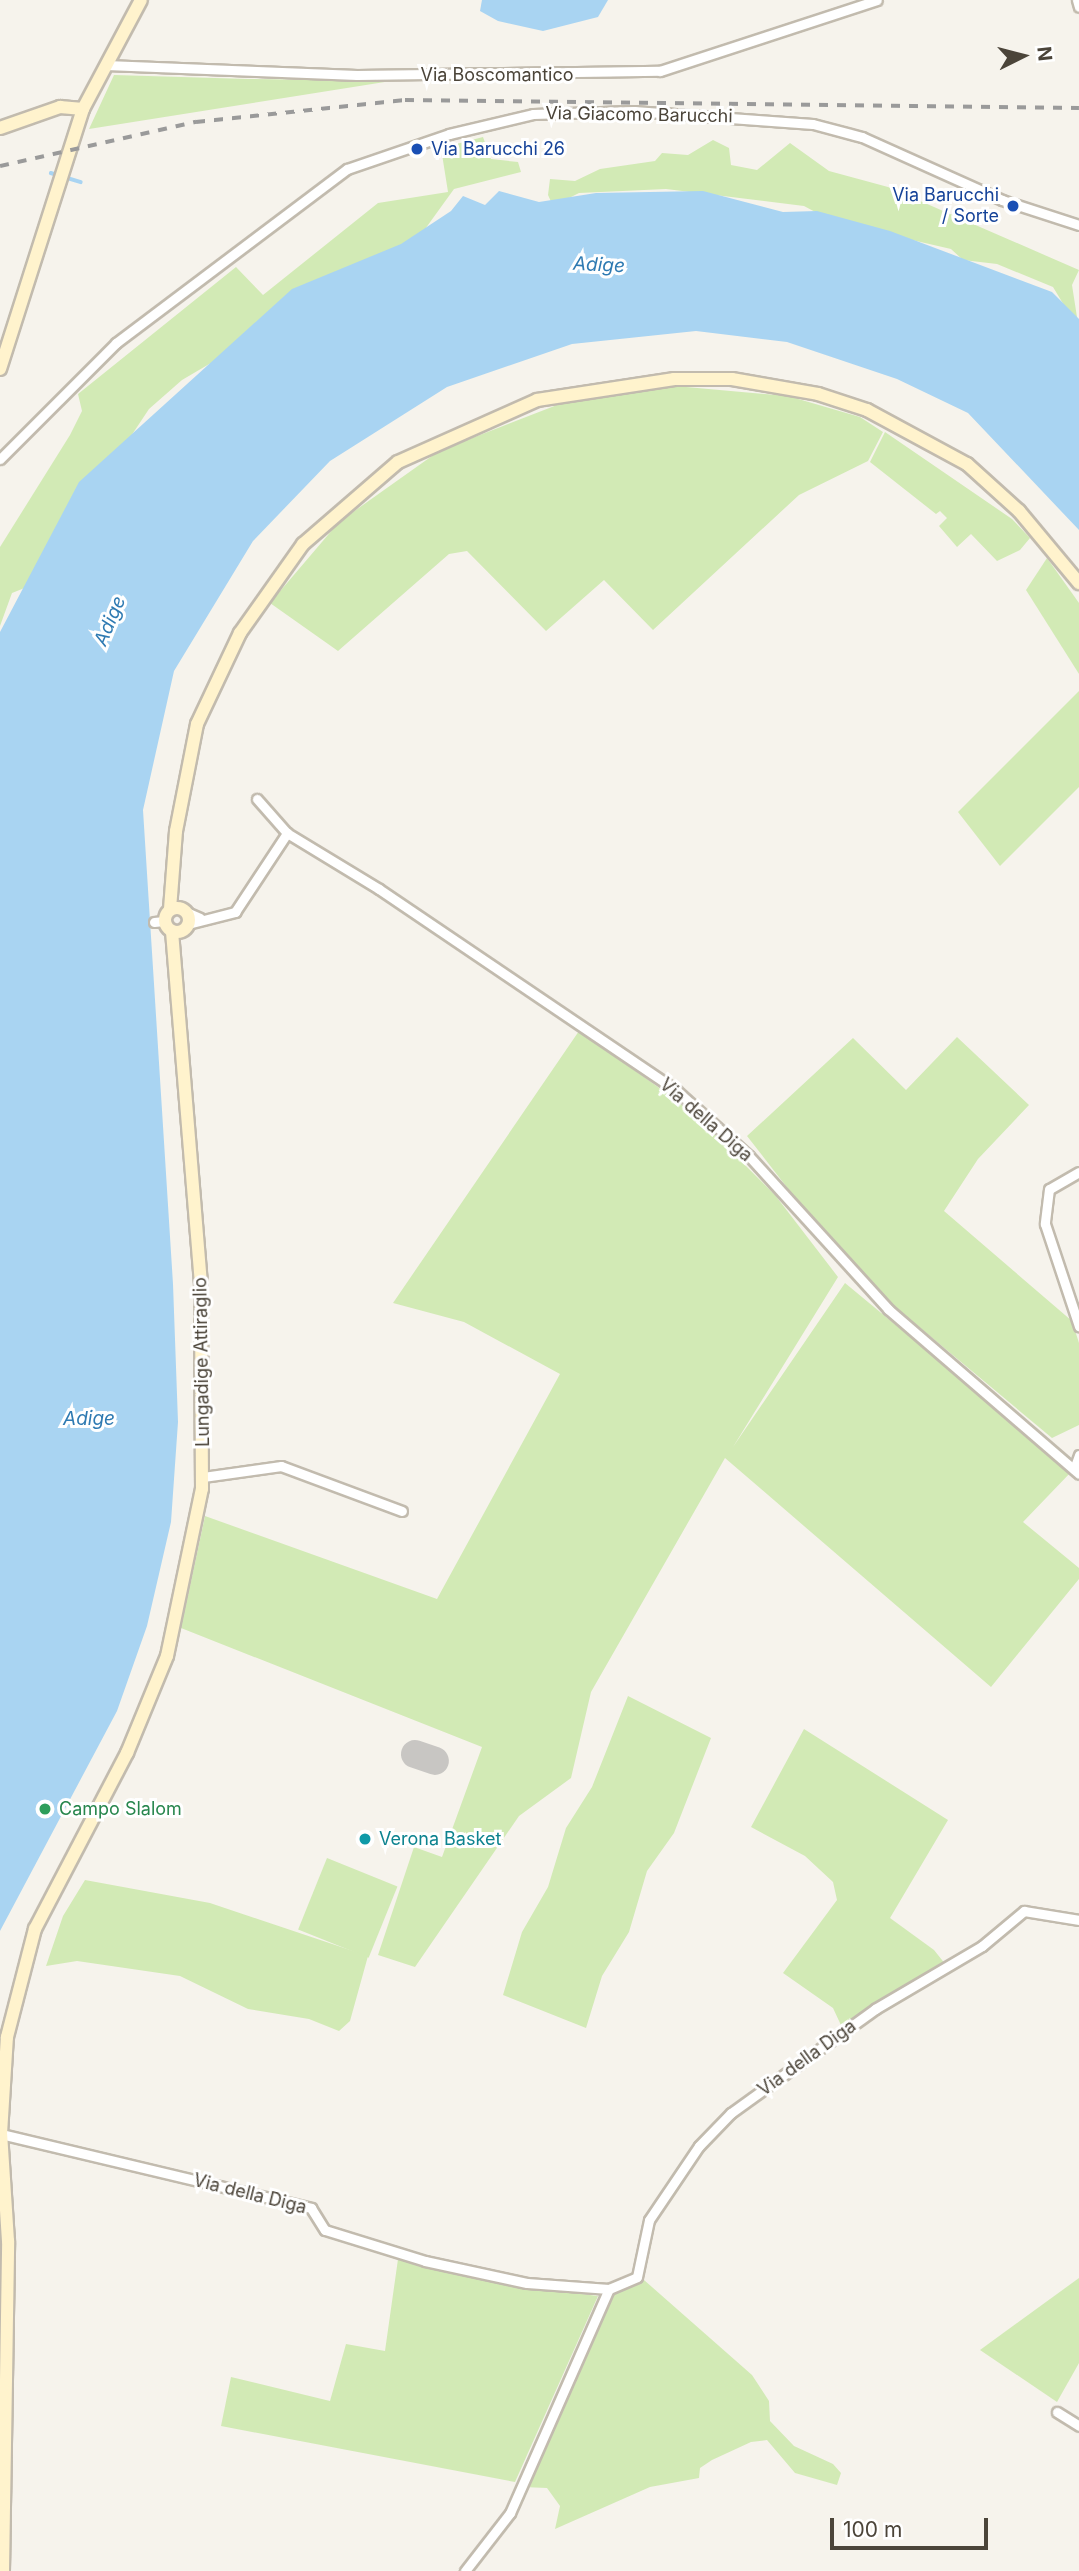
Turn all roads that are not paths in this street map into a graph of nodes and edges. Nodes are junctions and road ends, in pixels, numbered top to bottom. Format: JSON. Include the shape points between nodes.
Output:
{"nodes":[{"id":1,"x":141,"y":0,"type":"edge"},
{"id":2,"x":877,"y":0,"type":"edge"},
{"id":3,"x":1077,"y":0,"type":"edge"},
{"id":4,"x":1079,"y":7,"type":"edge"},
{"id":5,"x":106,"y":65,"type":"junction"},
{"id":6,"x":83,"y":109,"type":"junction"},
{"id":7,"x":0,"y":128,"type":"edge"},
{"id":8,"x":1079,"y":225,"type":"edge"},
{"id":9,"x":0,"y":369,"type":"edge"},
{"id":10,"x":0,"y":459,"type":"edge"},
{"id":11,"x":1079,"y":583,"type":"edge"},
{"id":12,"x":257,"y":799,"type":"dead end"},
{"id":13,"x":287,"y":833,"type":"junction"},
{"id":14,"x":178,"y":920,"type":"junction"},
{"id":15,"x":1079,"y":1172,"type":"edge"},
{"id":16,"x":1079,"y":1326,"type":"edge"},
{"id":17,"x":1079,"y":1455,"type":"edge"},
{"id":18,"x":1077,"y":1471,"type":"edge"},
{"id":19,"x":203,"y":1477,"type":"junction"},
{"id":20,"x":402,"y":1511,"type":"dead end"},
{"id":21,"x":1079,"y":1920,"type":"edge"},
{"id":22,"x":1,"y":2134,"type":"edge"},
{"id":23,"x":609,"y":2289,"type":"junction"},
{"id":24,"x":1057,"y":2412,"type":"dead end"},
{"id":25,"x":1079,"y":2426,"type":"edge"},
{"id":26,"x":3,"y":2571,"type":"edge"},
{"id":27,"x":465,"y":2571,"type":"edge"}],
"edges":[{"from":1,"to":5,"type":"street"},
{"from":2,"to":5,"type":"street","name":"Via Boscomantico","via":[[660,71],[357,75]]},
{"from":3,"to":4,"type":"street"},
{"from":5,"to":6,"type":"street"},
{"from":6,"to":7,"type":"street","via":[[60,107]]},
{"from":6,"to":9,"type":"street"},
{"from":8,"to":10,"type":"street","name":"Via Giacomo Barucchi","via":[[1002,200],[862,137],[813,124],[634,111],[533,114],[449,134],[347,169],[116,344]]},
{"from":11,"to":14,"type":"street","name":"Lungadige Attiraglio","via":[[1019,511],[967,464],[867,410],[733,379],[674,379],[537,400],[398,462],[303,544],[240,633],[197,723],[176,831]]},
{"from":12,"to":13,"type":"street","name":"Via della Diga"},
{"from":13,"to":14,"type":"street","via":[[235,912]]},
{"from":13,"to":18,"type":"street","name":"Via della Diga","via":[[474,948],[676,1090],[749,1156],[878,1300]]},
{"from":14,"to":19,"type":"street","name":"Lungadige Attiraglio","via":[[205,1358]]},
{"from":15,"to":16,"type":"street","via":[[1049,1189],[1045,1224]]},
{"from":17,"to":18,"type":"street","name":"Via della Diga"},
{"from":19,"to":20,"type":"street","via":[[281,1466]]},
{"from":19,"to":22,"type":"street","name":"Lungadige Attiraglio","via":[[167,1656],[122,1762],[35,1929],[17,1982]]},
{"from":21,"to":23,"type":"street","name":"Via della Diga","via":[[1024,1911],[982,1946],[875,2009],[731,2113],[699,2146],[649,2220],[637,2277]]},
{"from":22,"to":23,"type":"street","name":"Via della Diga","via":[[310,2208],[325,2230],[425,2262],[527,2283]]},
{"from":22,"to":26,"type":"street","name":"Lungadige Attiraglio","via":[[8,2241]]},
{"from":23,"to":27,"type":"street","via":[[510,2513]]},
{"from":24,"to":25,"type":"street"}]}
